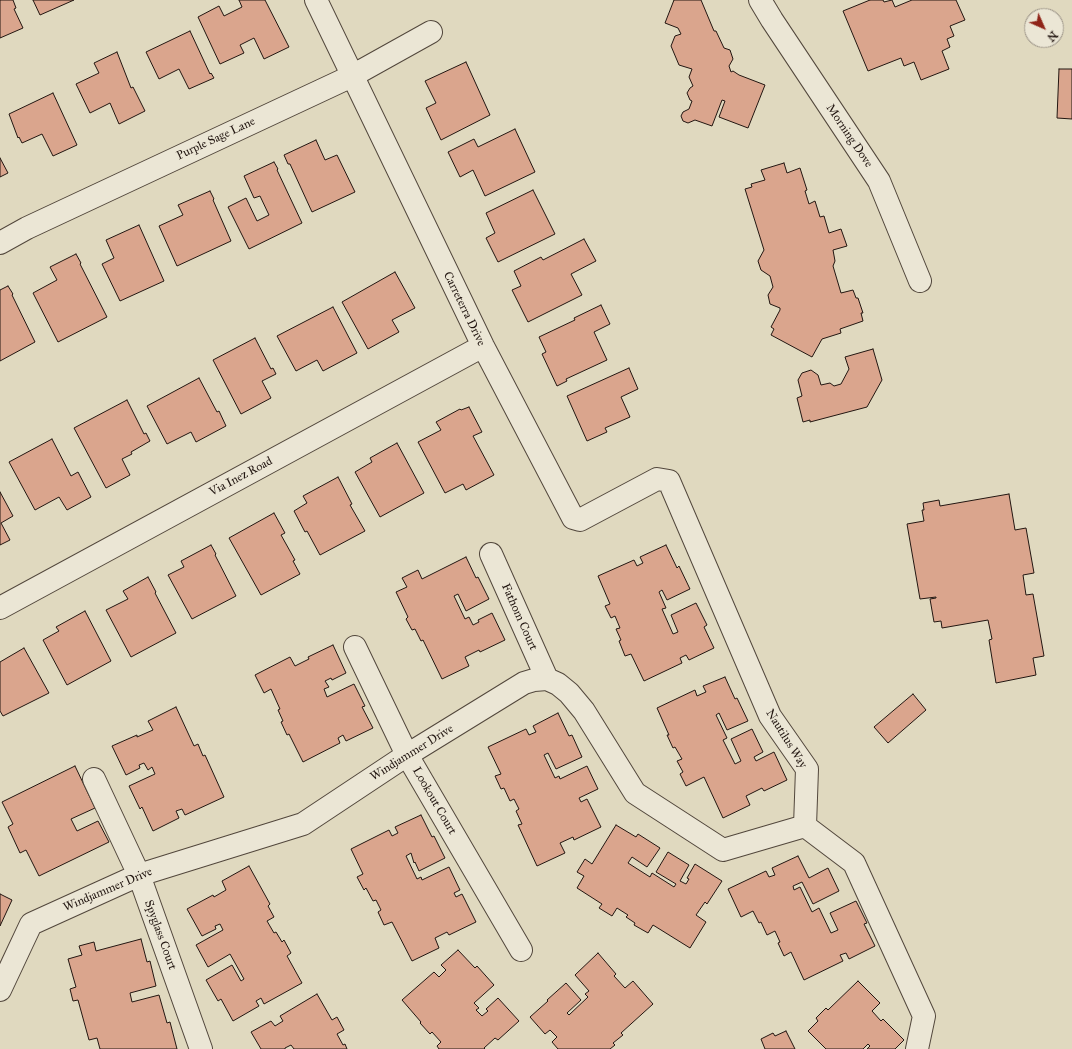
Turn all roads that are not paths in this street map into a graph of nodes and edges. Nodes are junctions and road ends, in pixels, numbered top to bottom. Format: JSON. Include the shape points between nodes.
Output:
{"nodes":[{"id":1,"x":316,"y":0,"type":"edge"},
{"id":2,"x":760,"y":0,"type":"edge"},
{"id":3,"x":431,"y":32,"type":"dead end"},
{"id":4,"x":352,"y":76,"type":"junction"},
{"id":5,"x":0,"y":243,"type":"edge"},
{"id":6,"x":920,"y":281,"type":"dead end"},
{"id":7,"x":482,"y":346,"type":"junction"},
{"id":8,"x":669,"y":481,"type":"joint"},
{"id":9,"x":491,"y":554,"type":"dead end"},
{"id":10,"x":0,"y":608,"type":"edge"},
{"id":11,"x":355,"y":647,"type":"dead end"},
{"id":12,"x":546,"y":680,"type":"junction"},
{"id":13,"x":408,"y":755,"type":"junction"},
{"id":14,"x":94,"y":779,"type":"dead end"},
{"id":15,"x":805,"y":826,"type":"junction"},
{"id":16,"x":139,"y":875,"type":"junction"},
{"id":17,"x":521,"y":950,"type":"dead end"},
{"id":18,"x":0,"y":990,"type":"edge"},
{"id":19,"x":201,"y":1049,"type":"edge"},
{"id":20,"x":917,"y":1049,"type":"edge"}],
"edges":[{"from":1,"to":4,"type":"street","name":"Carreterra Drive"},
{"from":2,"to":6,"type":"street","name":"Morning Dove","via":[[879,181]]},
{"from":3,"to":4,"type":"street","name":"Purple Sage Lane"},
{"from":4,"to":5,"type":"street","name":"Purple Sage Lane"},
{"from":4,"to":7,"type":"street","name":"Carreterra Drive"},
{"from":7,"to":8,"type":"street","name":"Carreterra Drive","via":[[573,518],[580,520],[657,479]]},
{"from":7,"to":10,"type":"street","name":"Via Inez Road"},
{"from":8,"to":15,"type":"street","name":"Nautilus Way","via":[[770,716],[807,770]]},
{"from":9,"to":12,"type":"street","name":"Fathom Court"},
{"from":11,"to":13,"type":"street","name":"Lookout Court"},
{"from":12,"to":13,"type":"street","name":"Windjammer Drive","via":[[524,683]]},
{"from":12,"to":15,"type":"street","via":[[558,684],[584,711],[635,793],[723,850]]},
{"from":13,"to":16,"type":"street","name":"Windjammer Drive","via":[[304,824]]},
{"from":13,"to":17,"type":"street","name":"Lookout Court"},
{"from":14,"to":16,"type":"street","name":"Spyglass Court"},
{"from":15,"to":20,"type":"street","via":[[854,864],[924,1016]]},
{"from":16,"to":18,"type":"street","name":"Windjammer Drive","via":[[31,924]]},
{"from":16,"to":19,"type":"street","name":"Spyglass Court"}]}
